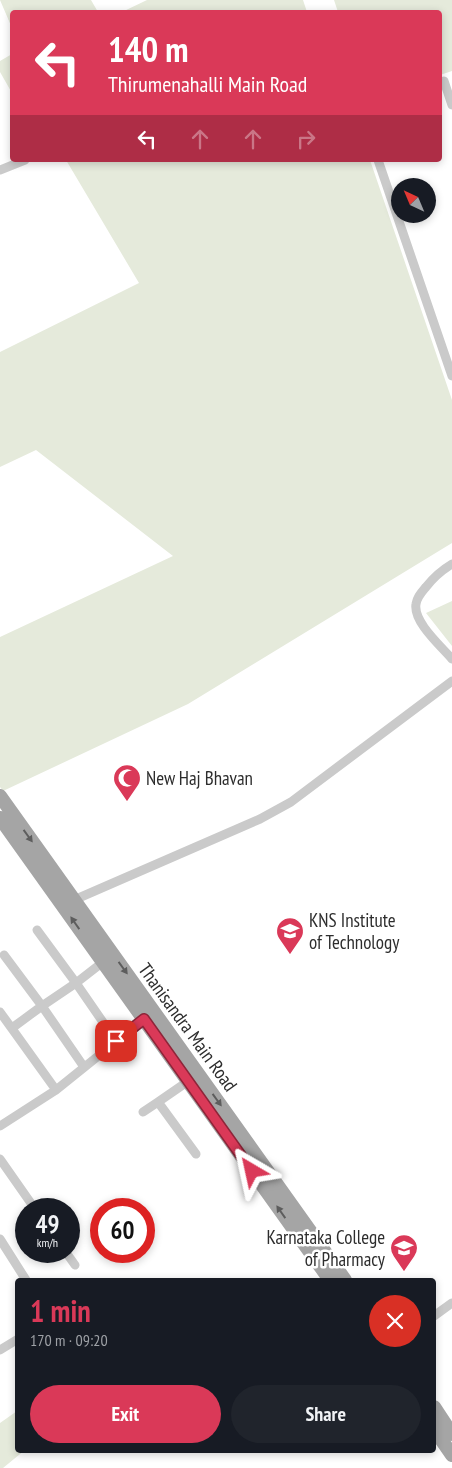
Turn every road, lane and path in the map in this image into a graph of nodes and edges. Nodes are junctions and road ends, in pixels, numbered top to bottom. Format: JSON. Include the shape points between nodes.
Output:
{"nodes":[{"id":1,"x":444,"y":81,"type":"dead end"},
{"id":2,"x":452,"y":105,"type":"edge"},
{"id":3,"x":20,"y":162,"type":"edge"},
{"id":4,"x":379,"y":162,"type":"edge"},
{"id":5,"x":0,"y":170,"type":"edge"},
{"id":6,"x":452,"y":373,"type":"edge"},
{"id":7,"x":452,"y":564,"type":"edge"},
{"id":8,"x":452,"y":659,"type":"edge"},
{"id":9,"x":452,"y":681,"type":"edge"},
{"id":10,"x":0,"y":796,"type":"edge"},
{"id":11,"x":0,"y":818,"type":"edge"},
{"id":12,"x":74,"y":900,"type":"junction"},
{"id":13,"x":36,"y":930,"type":"dead end"},
{"id":14,"x":4,"y":955,"type":"dead end"},
{"id":15,"x":103,"y":962,"type":"junction"},
{"id":16,"x":76,"y":983,"type":"junction"},
{"id":17,"x":42,"y":1006,"type":"junction"},
{"id":18,"x":0,"y":1012,"type":"edge"},
{"id":19,"x":149,"y":1016,"type":"junction"},
{"id":20,"x":12,"y":1028,"type":"junction"},
{"id":21,"x":116,"y":1041,"type":"junction"},
{"id":22,"x":84,"y":1067,"type":"junction"},
{"id":23,"x":187,"y":1082,"type":"junction"},
{"id":24,"x":56,"y":1090,"type":"junction"},
{"id":25,"x":158,"y":1102,"type":"junction"},
{"id":26,"x":143,"y":1112,"type":"dead end"},
{"id":27,"x":0,"y":1114,"type":"edge"},
{"id":28,"x":3,"y":1124,"type":"edge"},
{"id":29,"x":196,"y":1154,"type":"dead end"},
{"id":30,"x":0,"y":1159,"type":"edge"},
{"id":31,"x":27,"y":1198,"type":"edge"},
{"id":32,"x":0,"y":1239,"type":"edge"},
{"id":33,"x":25,"y":1278,"type":"edge"},
{"id":34,"x":329,"y":1278,"type":"edge"},
{"id":35,"x":344,"y":1278,"type":"edge"},
{"id":36,"x":452,"y":1303,"type":"edge"},
{"id":37,"x":436,"y":1315,"type":"edge"},
{"id":38,"x":15,"y":1341,"type":"edge"},
{"id":39,"x":0,"y":1350,"type":"edge"},
{"id":40,"x":436,"y":1411,"type":"edge"},
{"id":41,"x":436,"y":1432,"type":"edge"},
{"id":42,"x":452,"y":1434,"type":"edge"},
{"id":43,"x":452,"y":1455,"type":"edge"}],
"edges":[{"from":1,"to":2,"type":"street"},
{"from":3,"to":5,"type":"street"},
{"from":4,"to":6,"type":"street"},
{"from":7,"to":8,"type":"street","via":[[430,582],[416,605],[418,618]]},
{"from":9,"to":12,"type":"street","via":[[291,802],[260,819]]},
{"from":10,"to":12,"type":"main road","name":"Thanisandra Main Road","one_way":true},
{"from":15,"to":11,"type":"main road","name":"Thanisandra Main Road","one_way":true},
{"from":12,"to":19,"type":"main road","name":"Thanisandra Main Road","one_way":true},
{"from":13,"to":16,"type":"street"},
{"from":14,"to":17,"type":"street"},
{"from":15,"to":16,"type":"street"},
{"from":15,"to":19,"type":"main road","name":"Thanisandra Main Road"},
{"from":16,"to":17,"type":"street"},
{"from":16,"to":21,"type":"street"},
{"from":17,"to":20,"type":"street"},
{"from":17,"to":22,"type":"street"},
{"from":18,"to":20,"type":"street"},
{"from":19,"to":21,"type":"street"},
{"from":19,"to":23,"type":"main road","name":"Thanisandra Main Road"},
{"from":19,"to":35,"type":"main road","name":"Thanisandra Main Road","one_way":true},
{"from":20,"to":24,"type":"street"},
{"from":21,"to":22,"type":"street"},
{"from":22,"to":24,"type":"street"},
{"from":23,"to":25,"type":"street"},
{"from":34,"to":23,"type":"main road","name":"Thanisandra Main Road","one_way":true},
{"from":24,"to":28,"type":"street"},
{"from":25,"to":26,"type":"street"},
{"from":25,"to":29,"type":"street"},
{"from":27,"to":28,"type":"street"},
{"from":30,"to":31,"type":"street"},
{"from":32,"to":33,"type":"street"},
{"from":36,"to":37,"type":"street"},
{"from":38,"to":39,"type":"street"},
{"from":40,"to":42,"type":"main road"},
{"from":41,"to":43,"type":"main road"}]}
